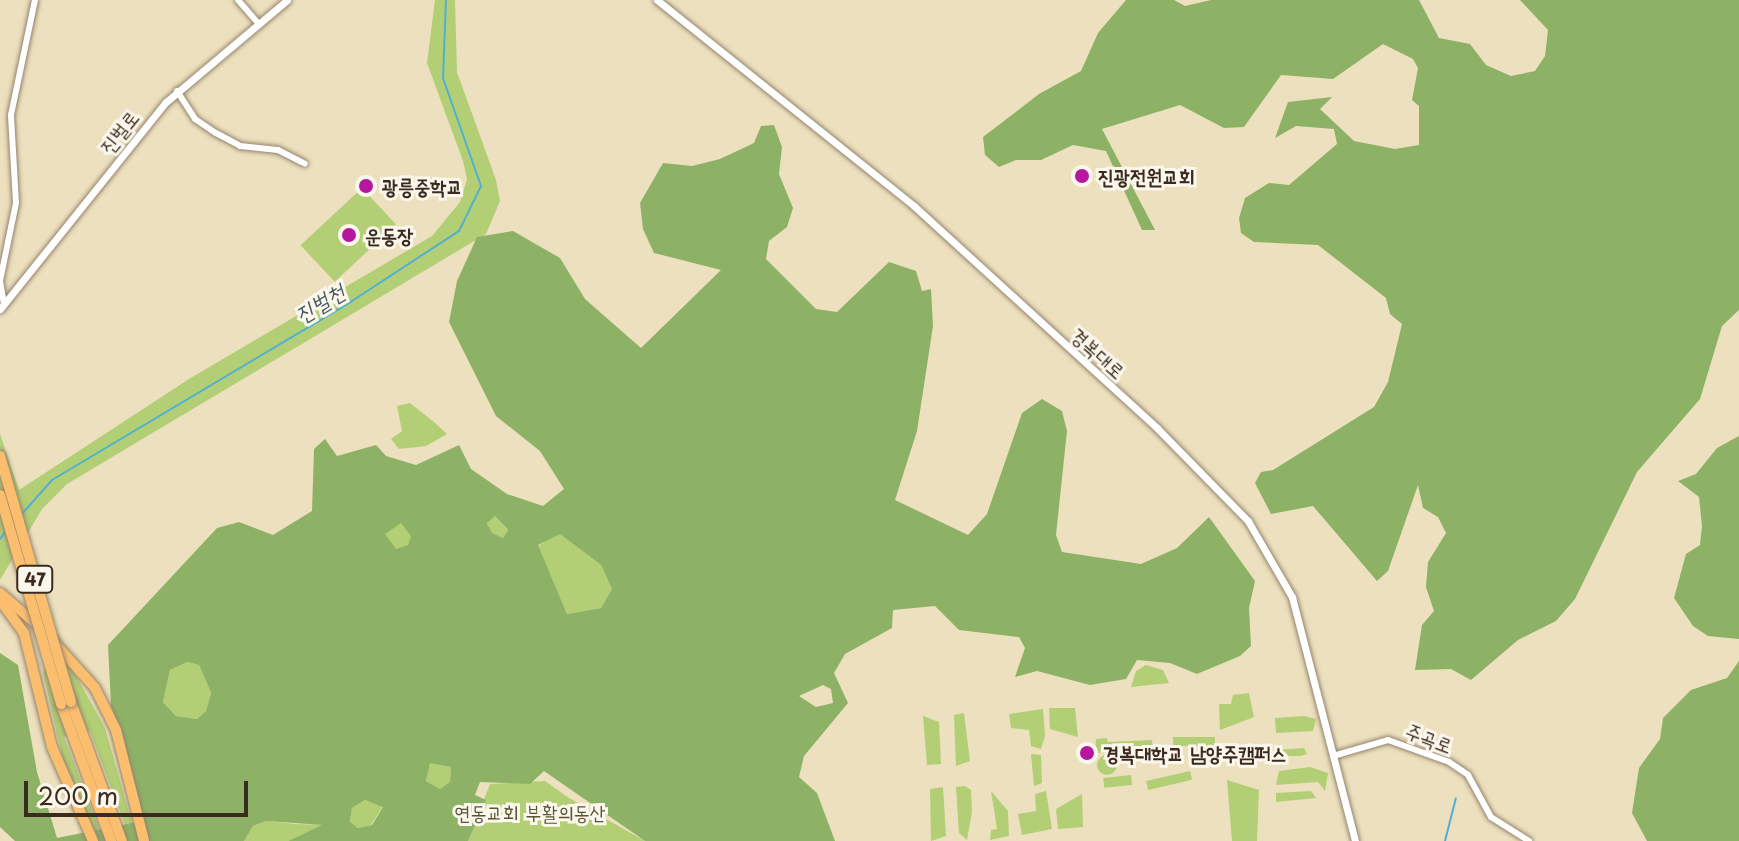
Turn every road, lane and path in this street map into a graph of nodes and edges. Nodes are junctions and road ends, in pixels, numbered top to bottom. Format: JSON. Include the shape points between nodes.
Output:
{"nodes":[{"id":1,"x":35,"y":0,"type":"edge"},
{"id":2,"x":238,"y":0,"type":"edge"},
{"id":3,"x":287,"y":0,"type":"edge"},
{"id":4,"x":657,"y":0,"type":"edge"},
{"id":5,"x":257,"y":22,"type":"junction"},
{"id":6,"x":177,"y":91,"type":"junction"},
{"id":7,"x":305,"y":164,"type":"dead end"},
{"id":8,"x":2,"y":307,"type":"edge"},
{"id":9,"x":0,"y":456,"type":"edge"},
{"id":10,"x":0,"y":495,"type":"edge"},
{"id":11,"x":0,"y":593,"type":"edge"},
{"id":12,"x":0,"y":600,"type":"edge"},
{"id":13,"x":66,"y":703,"type":"junction"},
{"id":14,"x":1333,"y":756,"type":"junction"},
{"id":15,"x":93,"y":841,"type":"edge"},
{"id":16,"x":111,"y":841,"type":"edge"},
{"id":17,"x":122,"y":841,"type":"edge"},
{"id":18,"x":144,"y":841,"type":"edge"},
{"id":19,"x":1355,"y":841,"type":"edge"},
{"id":20,"x":1529,"y":841,"type":"edge"}],
"edges":[{"from":1,"to":8,"type":"street","via":[[11,115],[16,203],[0,281]]},
{"from":2,"to":5,"type":"street"},
{"from":3,"to":5,"type":"street","name":"진벌로"},
{"from":4,"to":14,"type":"street","name":"경복대로","via":[[880,176],[1235,504],[1292,597]]},
{"from":5,"to":6,"type":"street","name":"진벌로"},
{"from":6,"to":7,"type":"street","via":[[195,119],[216,133],[240,146],[278,150]]},
{"from":6,"to":8,"type":"street","name":"진벌로"},
{"from":9,"to":13,"type":"highway","number":"47","bridge":true},
{"from":10,"to":13,"type":"highway","number":"47","bridge":true},
{"from":11,"to":18,"type":"highway","via":[[36,623],[95,688],[116,730]]},
{"from":12,"to":15,"type":"highway","via":[[24,633],[48,735]]},
{"from":13,"to":16,"type":"highway","number":"47"},
{"from":13,"to":17,"type":"highway","number":"47"},
{"from":14,"to":19,"type":"street","name":"경복대로"},
{"from":14,"to":20,"type":"street","name":"주곡로","via":[[1388,740],[1449,762],[1468,775],[1491,817]]}]}
